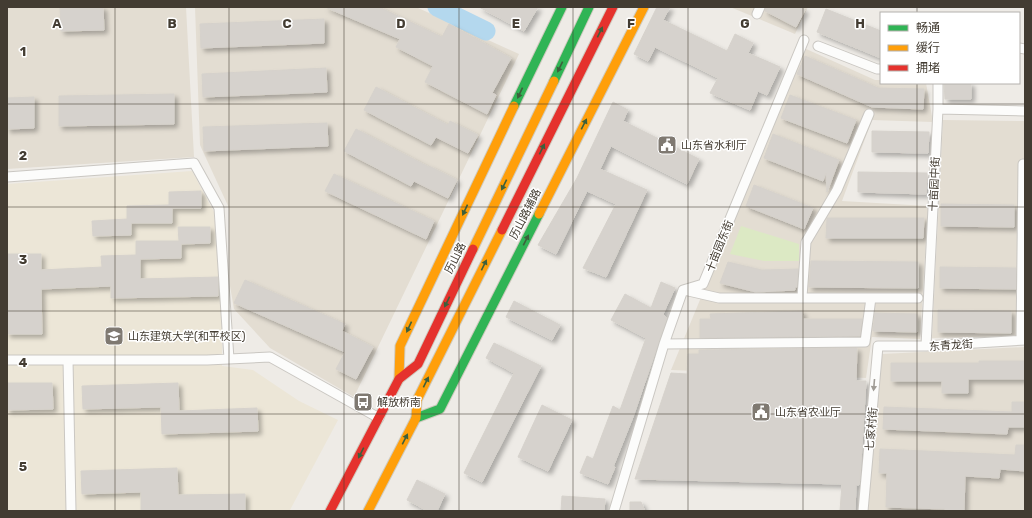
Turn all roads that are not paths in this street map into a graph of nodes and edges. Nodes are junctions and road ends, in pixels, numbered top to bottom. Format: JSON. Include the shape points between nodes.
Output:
{"nodes":[{"id":1,"x":562,"y":7,"type":"edge"},
{"id":2,"x":589,"y":7,"type":"edge"},
{"id":3,"x":613,"y":7,"type":"edge"},
{"id":4,"x":644,"y":7,"type":"edge"},
{"id":5,"x":804,"y":40,"type":"dead end"},
{"id":6,"x":818,"y":46,"type":"dead end"},
{"id":7,"x":880,"y":69,"type":"edge"},
{"id":8,"x":938,"y":84,"type":"edge"},
{"id":9,"x":938,"y":109,"type":"junction"},
{"id":10,"x":1025,"y":111,"type":"edge"},
{"id":11,"x":869,"y":114,"type":"dead end"},
{"id":12,"x":1023,"y":164,"type":"dead end"},
{"id":13,"x":7,"y":177,"type":"edge"},
{"id":14,"x":683,"y":290,"type":"junction"},
{"id":15,"x":802,"y":297,"type":"junction"},
{"id":16,"x":871,"y":298,"type":"junction"},
{"id":17,"x":918,"y":298,"type":"dead end"},
{"id":18,"x":1023,"y":340,"type":"edge"},
{"id":19,"x":664,"y":344,"type":"junction"},
{"id":20,"x":878,"y":346,"type":"joint"},
{"id":21,"x":926,"y":346,"type":"junction"},
{"id":22,"x":229,"y":359,"type":"junction"},
{"id":23,"x":7,"y":360,"type":"edge"},
{"id":24,"x":68,"y":360,"type":"junction"},
{"id":25,"x":399,"y":379,"type":"junction"},
{"id":26,"x":379,"y":418,"type":"junction"},
{"id":27,"x":416,"y":418,"type":"junction"},
{"id":28,"x":72,"y":511,"type":"edge"},
{"id":29,"x":330,"y":511,"type":"edge"},
{"id":30,"x":368,"y":511,"type":"edge"},
{"id":31,"x":614,"y":511,"type":"edge"},
{"id":32,"x":863,"y":511,"type":"edge"}],
"edges":[{"from":1,"to":25,"type":"main road","one_way":true,"via":[[400,346]]},
{"from":2,"to":25,"type":"main road","name":"历山路","one_way":true,"via":[[418,364]]},
{"from":27,"to":3,"type":"main road","one_way":true,"via":[[417,400]]},
{"from":27,"to":4,"type":"main road","name":"历山路辅路","one_way":true,"via":[[440,409]]},
{"from":5,"to":14,"type":"street","name":"十亩园东街","via":[[703,284]]},
{"from":6,"to":7,"type":"street"},
{"from":8,"to":9,"type":"street"},
{"from":9,"to":10,"type":"street"},
{"from":9,"to":21,"type":"street","name":"十亩园中街"},
{"from":11,"to":15,"type":"street","via":[[838,190],[806,242]]},
{"from":12,"to":18,"type":"street"},
{"from":13,"to":22,"type":"street","via":[[194,162],[219,208]]},
{"from":14,"to":15,"type":"street","via":[[718,298]]},
{"from":14,"to":19,"type":"street"},
{"from":15,"to":16,"type":"street"},
{"from":16,"to":17,"type":"street"},
{"from":16,"to":19,"type":"street","via":[[865,342]]},
{"from":18,"to":21,"type":"street","name":"东青龙街"},
{"from":19,"to":31,"type":"street"},
{"from":20,"to":21,"type":"street","name":"东青龙街"},
{"from":20,"to":32,"type":"street","name":"七家村街","one_way":true},
{"from":22,"to":24,"type":"street"},
{"from":22,"to":26,"type":"street","via":[[270,357]]},
{"from":23,"to":24,"type":"street"},
{"from":24,"to":28,"type":"street"},
{"from":25,"to":26,"type":"main road","name":"历山路"},
{"from":26,"to":29,"type":"main road","name":"历山路","one_way":true},
{"from":30,"to":27,"type":"main road","one_way":true}]}
